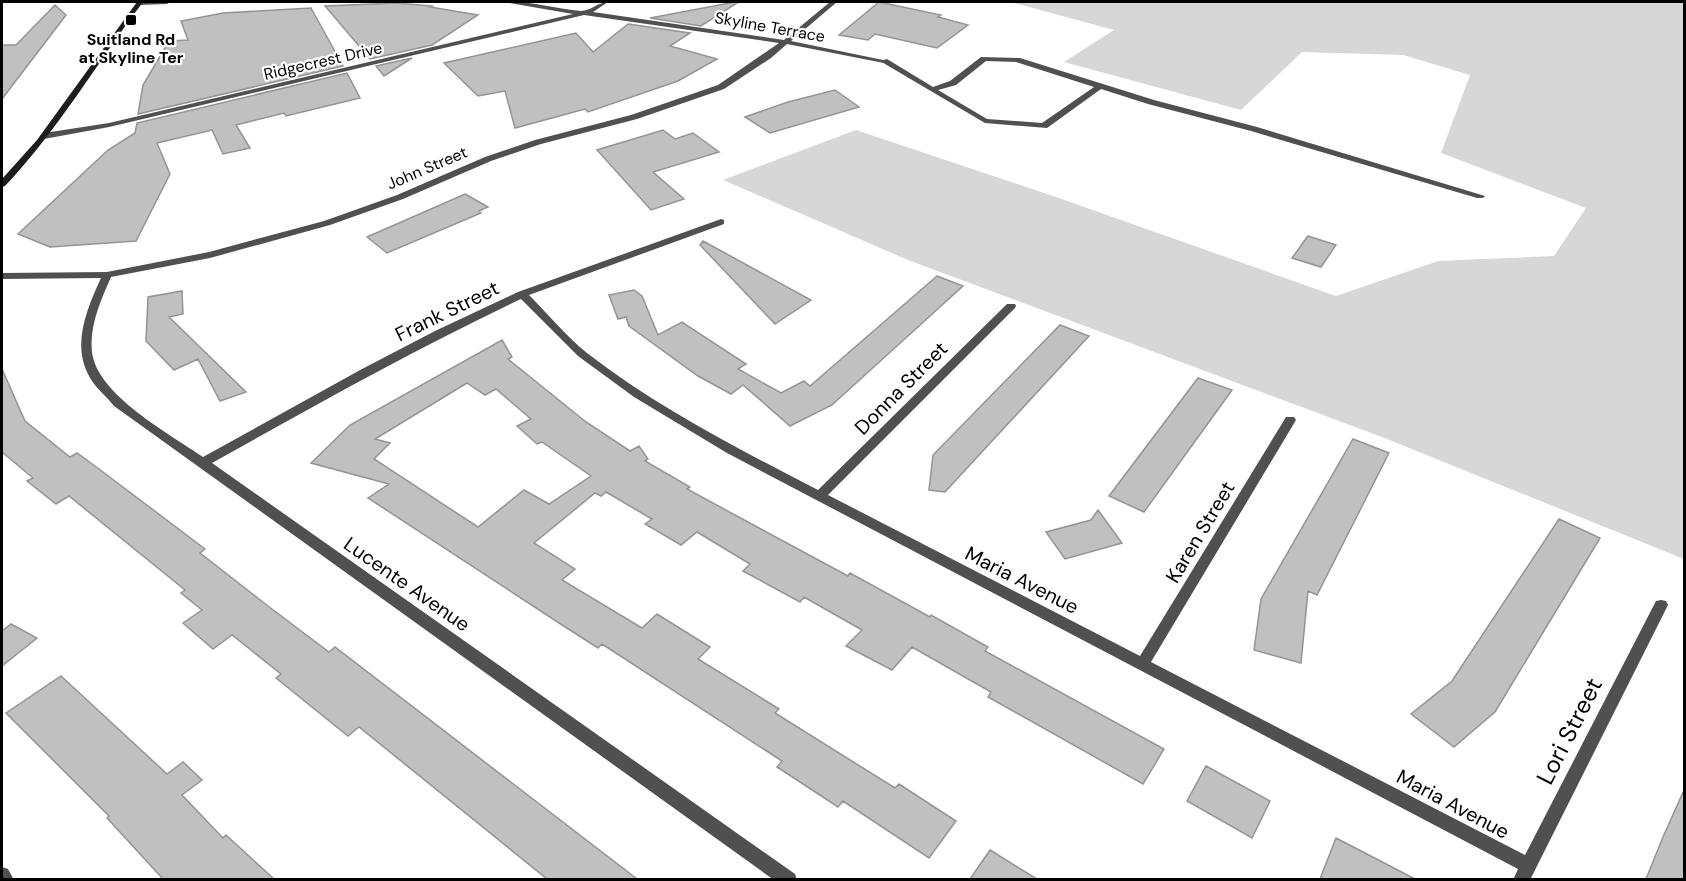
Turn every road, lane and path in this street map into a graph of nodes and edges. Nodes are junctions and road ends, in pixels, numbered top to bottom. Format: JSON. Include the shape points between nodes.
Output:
{"nodes":[{"id":1,"x":140,"y":2,"type":"edge"},
{"id":2,"x":167,"y":2,"type":"edge"},
{"id":3,"x":507,"y":2,"type":"edge"},
{"id":4,"x":605,"y":2,"type":"edge"},
{"id":5,"x":834,"y":2,"type":"edge"},
{"id":6,"x":588,"y":12,"type":"junction"},
{"id":7,"x":785,"y":42,"type":"junction"},
{"id":8,"x":1100,"y":86,"type":"junction"},
{"id":9,"x":933,"y":89,"type":"junction"},
{"id":10,"x":44,"y":136,"type":"junction"},
{"id":11,"x":2,"y":184,"type":"edge"},
{"id":12,"x":1480,"y":196,"type":"dead end"},
{"id":13,"x":721,"y":222,"type":"dead end"},
{"id":14,"x":108,"y":275,"type":"junction"},
{"id":15,"x":2,"y":276,"type":"edge"},
{"id":16,"x":522,"y":294,"type":"junction"},
{"id":17,"x":1011,"y":306,"type":"dead end"},
{"id":18,"x":1290,"y":420,"type":"dead end"},
{"id":19,"x":203,"y":463,"type":"junction"},
{"id":20,"x":819,"y":497,"type":"junction"},
{"id":21,"x":1661,"y":605,"type":"dead end"},
{"id":22,"x":1143,"y":663,"type":"junction"},
{"id":23,"x":1528,"y":865,"type":"junction"},
{"id":24,"x":2,"y":875,"type":"edge"},
{"id":25,"x":6,"y":879,"type":"edge"},
{"id":26,"x":789,"y":879,"type":"edge"},
{"id":27,"x":1521,"y":879,"type":"edge"}],
"edges":[{"from":1,"to":2,"type":"street"},
{"from":1,"to":10,"type":"main road","via":[[104,47]]},
{"from":3,"to":6,"type":"street","name":"Skyline Terrace"},
{"from":4,"to":6,"type":"street","name":"Ridgecrest Drive"},
{"from":5,"to":7,"type":"street","name":"John Street"},
{"from":6,"to":7,"type":"street","name":"Skyline Terrace"},
{"from":6,"to":10,"type":"street","name":"Ridgecrest Drive","via":[[119,122]]},
{"from":7,"to":9,"type":"street","name":"Skyline Terrace","via":[[884,61]]},
{"from":7,"to":14,"type":"street","name":"John Street","via":[[721,87],[685,100],[488,159],[327,223],[210,255]]},
{"from":8,"to":9,"type":"street","via":[[1017,60],[984,59],[953,83]]},
{"from":8,"to":9,"type":"street","name":"Skyline Terrace","via":[[1044,126],[985,121]]},
{"from":8,"to":12,"type":"street"},
{"from":10,"to":11,"type":"main road"},
{"from":13,"to":16,"type":"street","name":"Frank Street"},
{"from":14,"to":15,"type":"street","name":"John Street"},
{"from":14,"to":19,"type":"street","name":"Lucente Avenue","via":[[87,327],[88,359],[95,376],[118,403]]},
{"from":16,"to":19,"type":"street","name":"Frank Street","via":[[377,366]]},
{"from":16,"to":20,"type":"street","name":"Maria Avenue","via":[[582,354],[638,394]]},
{"from":17,"to":20,"type":"street","name":"Donna Street"},
{"from":18,"to":22,"type":"street","name":"Karen Street"},
{"from":19,"to":26,"type":"street","name":"Lucente Avenue"},
{"from":20,"to":22,"type":"street","name":"Maria Avenue"},
{"from":21,"to":23,"type":"street","name":"Lori Street"},
{"from":22,"to":23,"type":"street","name":"Maria Avenue"},
{"from":23,"to":27,"type":"street","name":"Lori Street"},
{"from":24,"to":25,"type":"street"}]}
